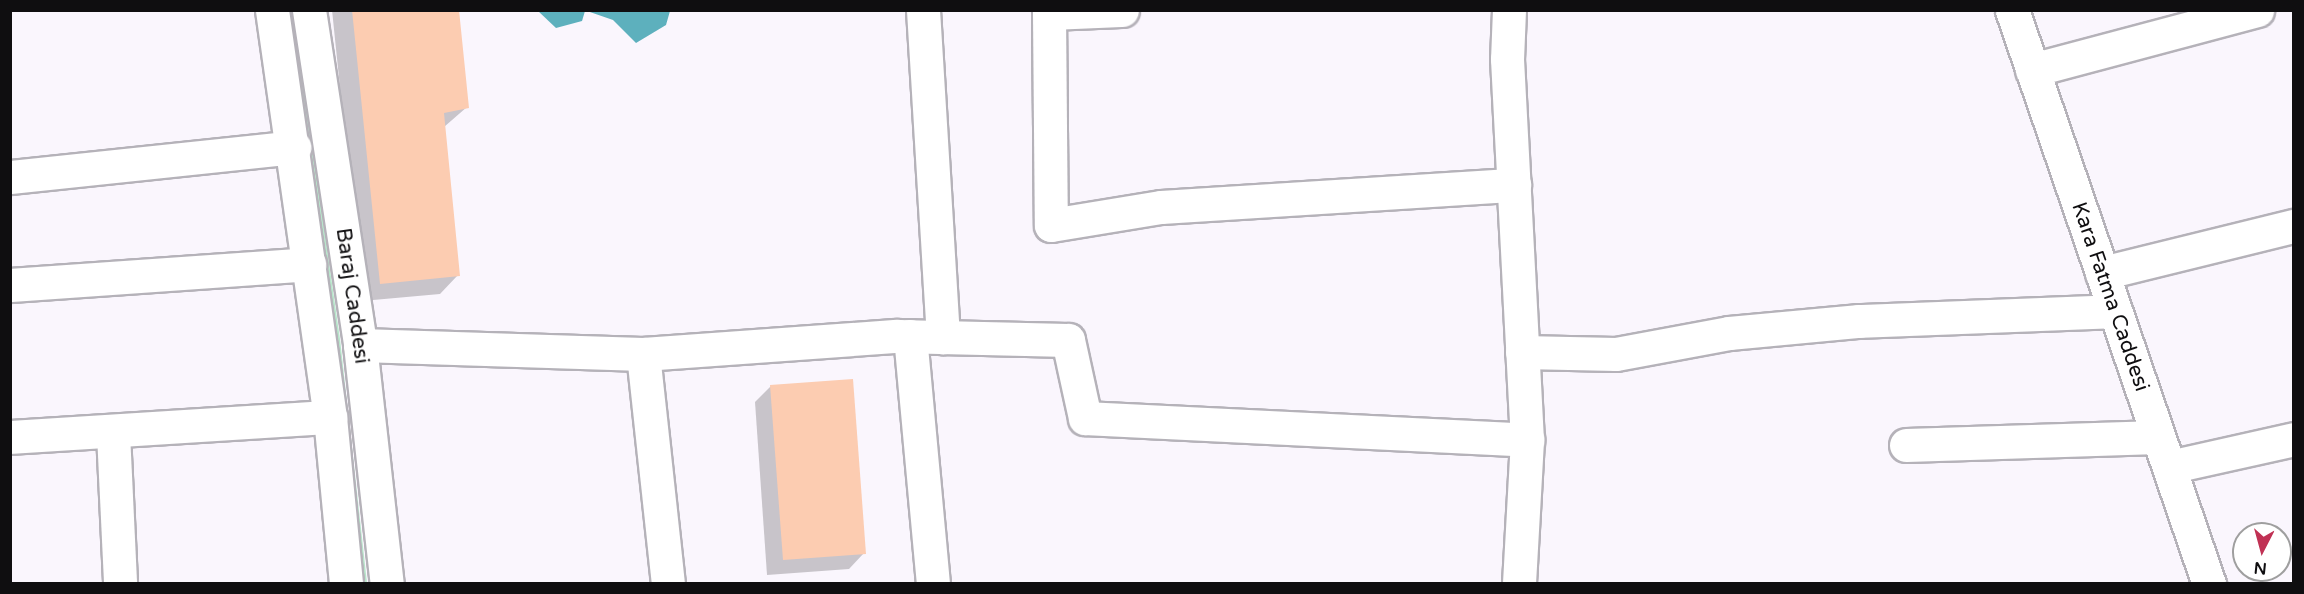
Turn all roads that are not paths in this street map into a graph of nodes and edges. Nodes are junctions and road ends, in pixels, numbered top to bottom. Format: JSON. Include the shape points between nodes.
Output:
{"nodes":[{"id":1,"x":272,"y":10,"type":"edge"},
{"id":2,"x":309,"y":10,"type":"edge"},
{"id":3,"x":924,"y":10,"type":"edge"},
{"id":4,"x":1122,"y":10,"type":"edge"},
{"id":5,"x":1509,"y":10,"type":"edge"},
{"id":6,"x":2012,"y":10,"type":"edge"},
{"id":7,"x":2257,"y":10,"type":"edge"},
{"id":8,"x":2032,"y":70,"type":"junction"},
{"id":9,"x":294,"y":147,"type":"junction"},
{"id":10,"x":10,"y":177,"type":"edge"},
{"id":11,"x":1514,"y":185,"type":"junction"},
{"id":12,"x":2294,"y":226,"type":"edge"},
{"id":13,"x":309,"y":264,"type":"junction"},
{"id":14,"x":2102,"y":273,"type":"junction"},
{"id":15,"x":10,"y":285,"type":"edge"},
{"id":16,"x":2115,"y":311,"type":"junction"},
{"id":17,"x":910,"y":336,"type":"junction"},
{"id":18,"x":943,"y":337,"type":"junction"},
{"id":19,"x":360,"y":345,"type":"junction"},
{"id":20,"x":1522,"y":352,"type":"junction"},
{"id":21,"x":643,"y":354,"type":"junction"},
{"id":22,"x":330,"y":417,"type":"junction"},
{"id":23,"x":113,"y":433,"type":"junction"},
{"id":24,"x":10,"y":437,"type":"edge"},
{"id":25,"x":2158,"y":437,"type":"junction"},
{"id":26,"x":2294,"y":439,"type":"edge"},
{"id":27,"x":1527,"y":440,"type":"junction"},
{"id":28,"x":1906,"y":445,"type":"dead end"},
{"id":29,"x":2169,"y":468,"type":"junction"},
{"id":30,"x":120,"y":584,"type":"edge"},
{"id":31,"x":346,"y":584,"type":"edge"},
{"id":32,"x":387,"y":584,"type":"edge"},
{"id":33,"x":668,"y":584,"type":"edge"},
{"id":34,"x":933,"y":584,"type":"edge"},
{"id":35,"x":1519,"y":584,"type":"edge"},
{"id":36,"x":2209,"y":584,"type":"edge"}],
"edges":[{"from":1,"to":9,"type":"street","name":"Baraj Caddesi"},
{"from":2,"to":19,"type":"street","name":"Baraj Caddesi"},
{"from":3,"to":18,"type":"street"},
{"from":4,"to":11,"type":"street","via":[[1049,14],[1051,225],[1161,207]]},
{"from":5,"to":11,"type":"street"},
{"from":6,"to":8,"type":"street","name":"Kara Fatma Caddesi"},
{"from":7,"to":8,"type":"street"},
{"from":8,"to":14,"type":"street","name":"Kara Fatma Caddesi"},
{"from":9,"to":10,"type":"street"},
{"from":9,"to":13,"type":"street","name":"Baraj Caddesi"},
{"from":11,"to":20,"type":"street"},
{"from":12,"to":14,"type":"street"},
{"from":13,"to":15,"type":"street"},
{"from":13,"to":22,"type":"street","name":"Baraj Caddesi"},
{"from":14,"to":16,"type":"street","name":"Kara Fatma Caddesi"},
{"from":16,"to":20,"type":"street","via":[[1859,321],[1729,333],[1616,354]]},
{"from":16,"to":25,"type":"street","name":"Kara Fatma Caddesi"},
{"from":17,"to":18,"type":"street"},
{"from":17,"to":21,"type":"street"},
{"from":17,"to":34,"type":"street"},
{"from":18,"to":27,"type":"street","via":[[1068,340],[1085,418]]},
{"from":19,"to":21,"type":"street"},
{"from":19,"to":32,"type":"street","name":"Baraj Caddesi"},
{"from":20,"to":27,"type":"street"},
{"from":21,"to":33,"type":"street"},
{"from":22,"to":23,"type":"street"},
{"from":22,"to":31,"type":"street","name":"Baraj Caddesi"},
{"from":23,"to":24,"type":"street"},
{"from":23,"to":30,"type":"street"},
{"from":25,"to":28,"type":"street"},
{"from":25,"to":29,"type":"street","name":"Kara Fatma Caddesi"},
{"from":26,"to":29,"type":"street"},
{"from":27,"to":35,"type":"street"},
{"from":29,"to":36,"type":"street","name":"Kara Fatma Caddesi"}]}
